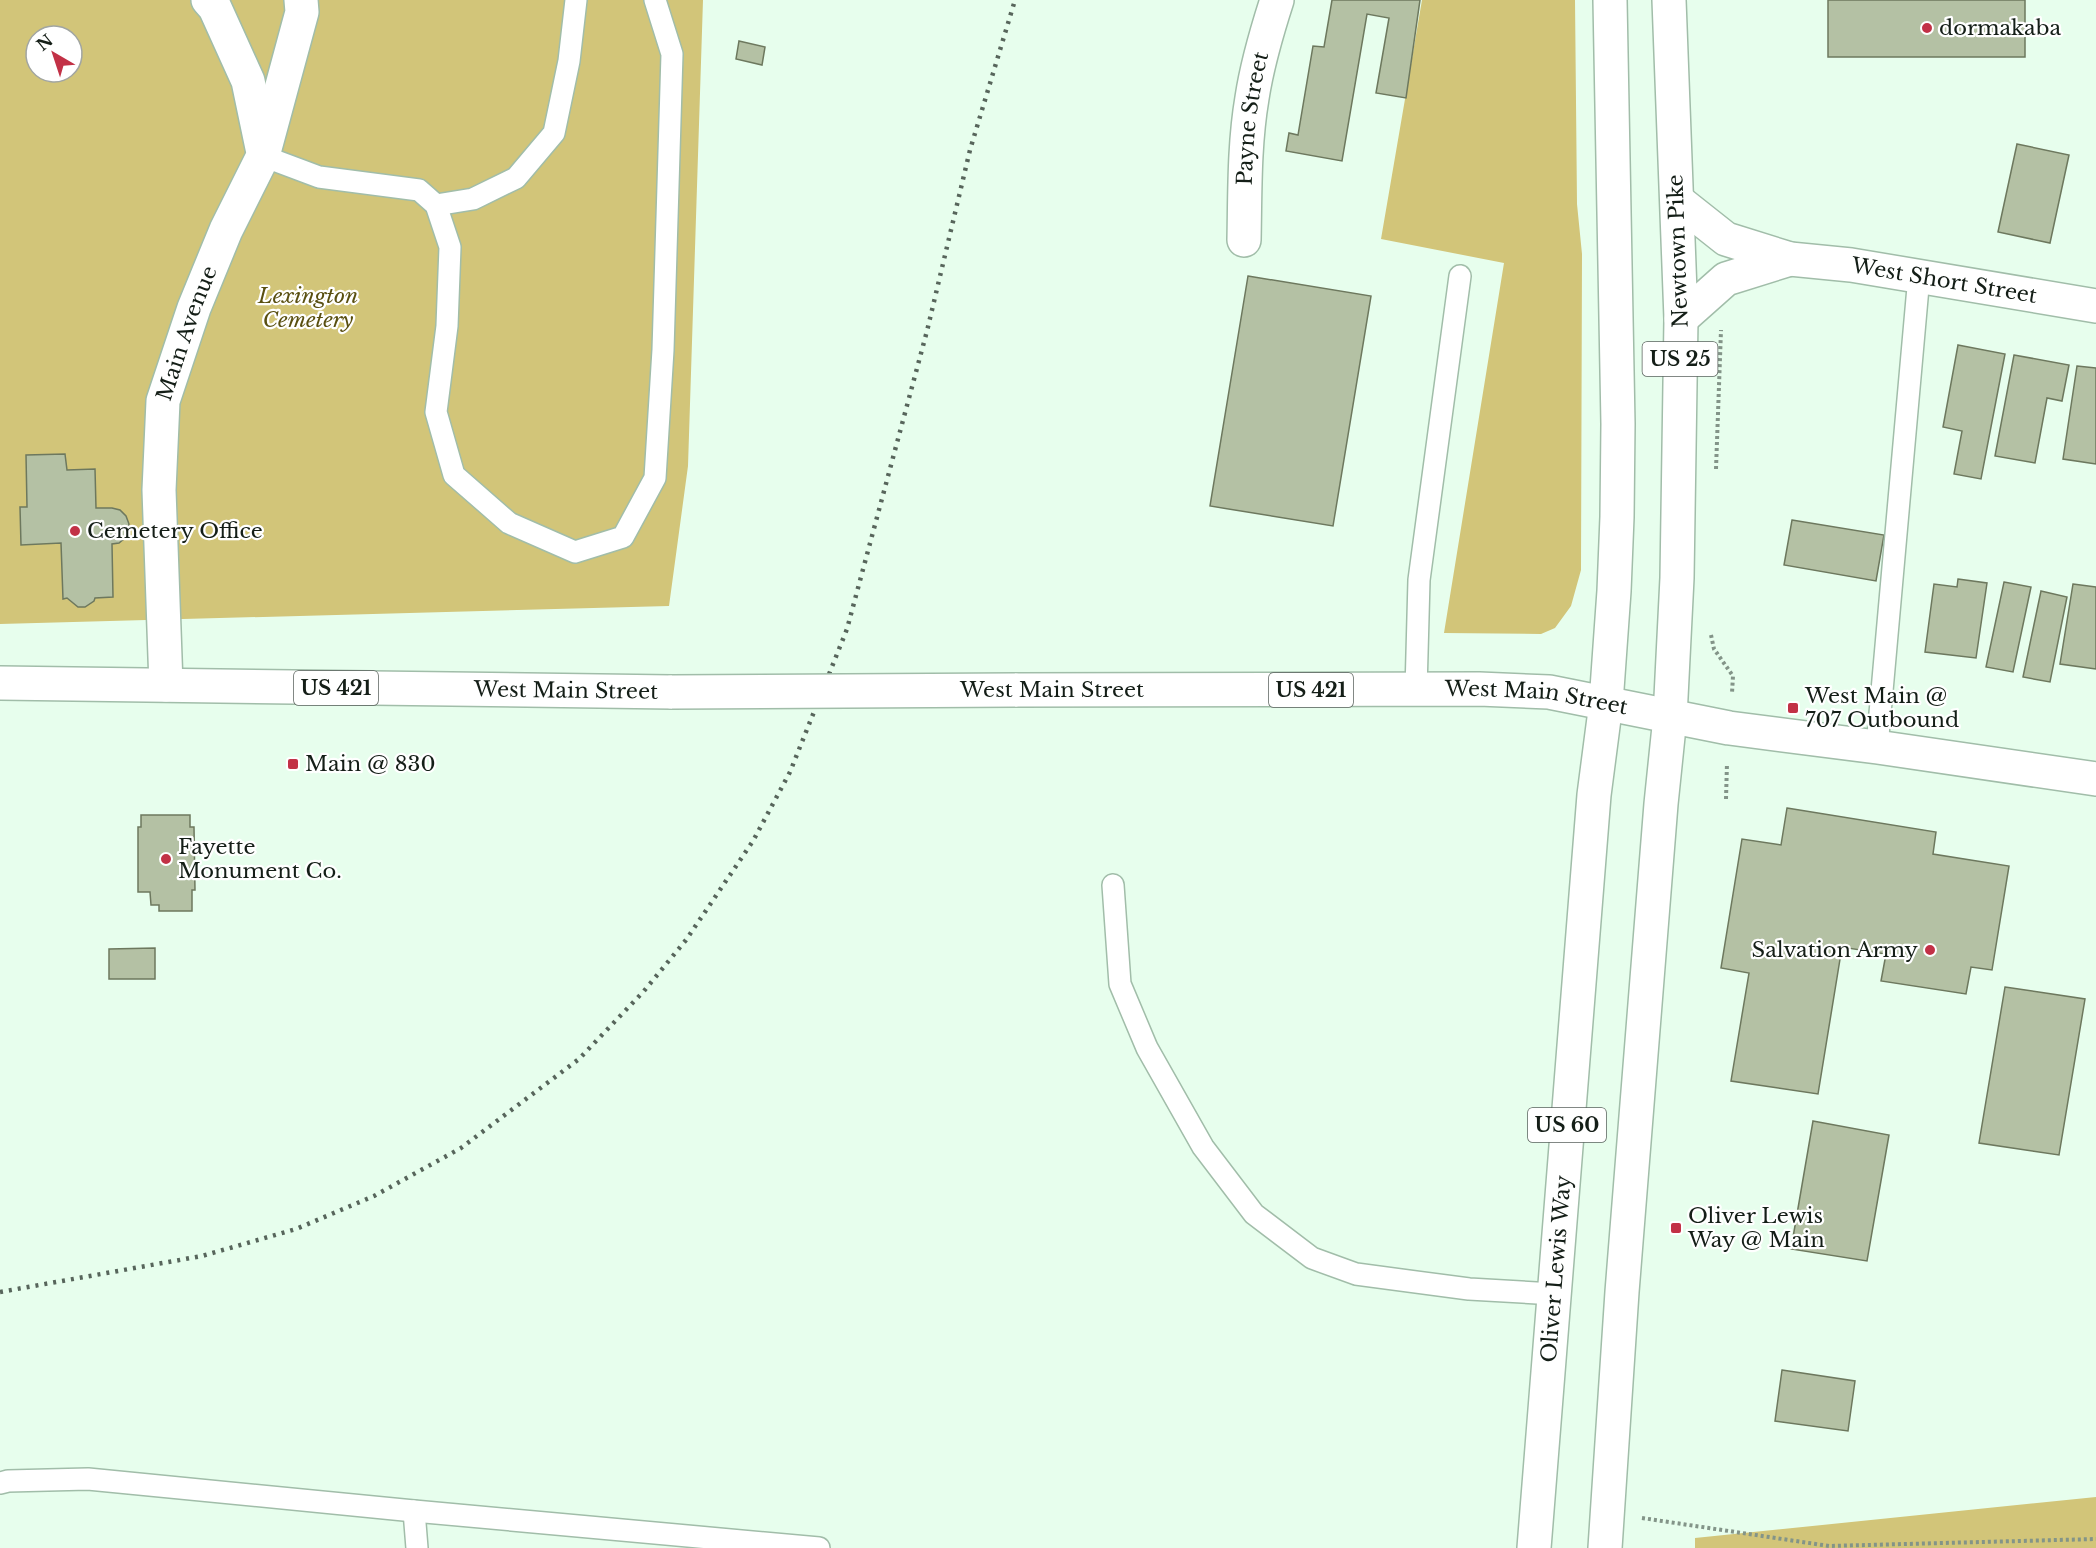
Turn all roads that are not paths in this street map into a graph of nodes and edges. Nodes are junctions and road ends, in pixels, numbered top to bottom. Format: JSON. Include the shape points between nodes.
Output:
{"nodes":[{"id":1,"x":208,"y":0,"type":"edge"},
{"id":2,"x":301,"y":0,"type":"edge"},
{"id":3,"x":576,"y":0,"type":"edge"},
{"id":4,"x":655,"y":0,"type":"edge"},
{"id":5,"x":1277,"y":0,"type":"edge"},
{"id":6,"x":1610,"y":0,"type":"edge"},
{"id":7,"x":1669,"y":0,"type":"edge"},
{"id":8,"x":263,"y":156,"type":"junction"},
{"id":9,"x":1678,"y":201,"type":"junction"},
{"id":10,"x":436,"y":205,"type":"junction"},
{"id":11,"x":1244,"y":240,"type":"dead end"},
{"id":12,"x":1790,"y":259,"type":"junction"},
{"id":13,"x":1460,"y":276,"type":"dead end"},
{"id":14,"x":1919,"y":276,"type":"junction"},
{"id":15,"x":2096,"y":306,"type":"edge"},
{"id":16,"x":1681,"y":319,"type":"junction"},
{"id":17,"x":0,"y":683,"type":"edge"},
{"id":18,"x":166,"y":685,"type":"junction"},
{"id":19,"x":1416,"y":690,"type":"junction"},
{"id":20,"x":1606,"y":703,"type":"junction"},
{"id":21,"x":1670,"y":717,"type":"junction"},
{"id":22,"x":1877,"y":747,"type":"junction"},
{"id":23,"x":2096,"y":779,"type":"edge"},
{"id":24,"x":1113,"y":885,"type":"dead end"},
{"id":25,"x":1554,"y":1294,"type":"junction"},
{"id":26,"x":0,"y":1483,"type":"edge"},
{"id":27,"x":414,"y":1511,"type":"junction"},
{"id":28,"x":417,"y":1548,"type":"edge"},
{"id":29,"x":819,"y":1548,"type":"edge"},
{"id":30,"x":1533,"y":1548,"type":"edge"},
{"id":31,"x":1605,"y":1548,"type":"edge"}],
"edges":[{"from":1,"to":8,"type":"main road","via":[[248,81]]},
{"from":2,"to":8,"type":"main road","name":"Main Avenue","via":[[302,12]]},
{"from":3,"to":10,"type":"lane","via":[[570,61],[554,133],[516,178],[473,199]]},
{"from":4,"to":10,"type":"lane","via":[[672,54],[663,350],[655,478],[623,537],[575,552],[509,523],[454,475],[436,412],[447,326],[450,247]]},
{"from":5,"to":11,"type":"main road","name":"Payne Street","via":[[1252,97]]},
{"from":6,"to":20,"type":"main road","number":"US 25","via":[[1618,424],[1614,591]]},
{"from":7,"to":9,"type":"main road","name":"Newtown Pike","number":"US 25"},
{"from":8,"to":10,"type":"lane","via":[[319,177],[419,190]]},
{"from":8,"to":18,"type":"main road","name":"Main Avenue","via":[[226,230],[194,308],[163,401],[159,490]]},
{"from":9,"to":12,"type":"main road","name":"West Short Street","via":[[1726,239]]},
{"from":9,"to":16,"type":"main road","name":"Newtown Pike","number":"US 25"},
{"from":12,"to":14,"type":"main road","name":"West Short Street"},
{"from":12,"to":16,"type":"main road","name":"West Short Street","via":[[1726,279]]},
{"from":13,"to":19,"type":"lane","via":[[1419,580]]},
{"from":14,"to":15,"type":"main road","name":"West Short Street"},
{"from":14,"to":22,"type":"lane"},
{"from":16,"to":21,"type":"main road","name":"Newtown Pike","number":"US 25","via":[[1677,578]]},
{"from":17,"to":18,"type":"main road","name":"West Main Street","number":"US 421"},
{"from":18,"to":19,"type":"main road","name":"West Main Street","number":"US 421","bridge":true,"via":[[672,692]]},
{"from":19,"to":20,"type":"main road","name":"West Main Street","number":"US 421","via":[[1548,692]]},
{"from":20,"to":21,"type":"main road","name":"West Main Street"},
{"from":20,"to":25,"type":"main road","name":"Oliver Lewis Way","number":"US 60","via":[[1593,806]]},
{"from":21,"to":22,"type":"main road","name":"West Main Street"},
{"from":21,"to":31,"type":"main road","number":"US 60"},
{"from":22,"to":23,"type":"main road","name":"West Main Street"},
{"from":24,"to":25,"type":"lane","via":[[1120,984],[1147,1048],[1203,1147],[1254,1214],[1312,1258],[1356,1274],[1469,1289]]},
{"from":25,"to":30,"type":"main road","name":"Oliver Lewis Way","number":"US 60"},
{"from":26,"to":27,"type":"lane","via":[[88,1479]]},
{"from":27,"to":28,"type":"lane"},
{"from":27,"to":29,"type":"lane"}]}
